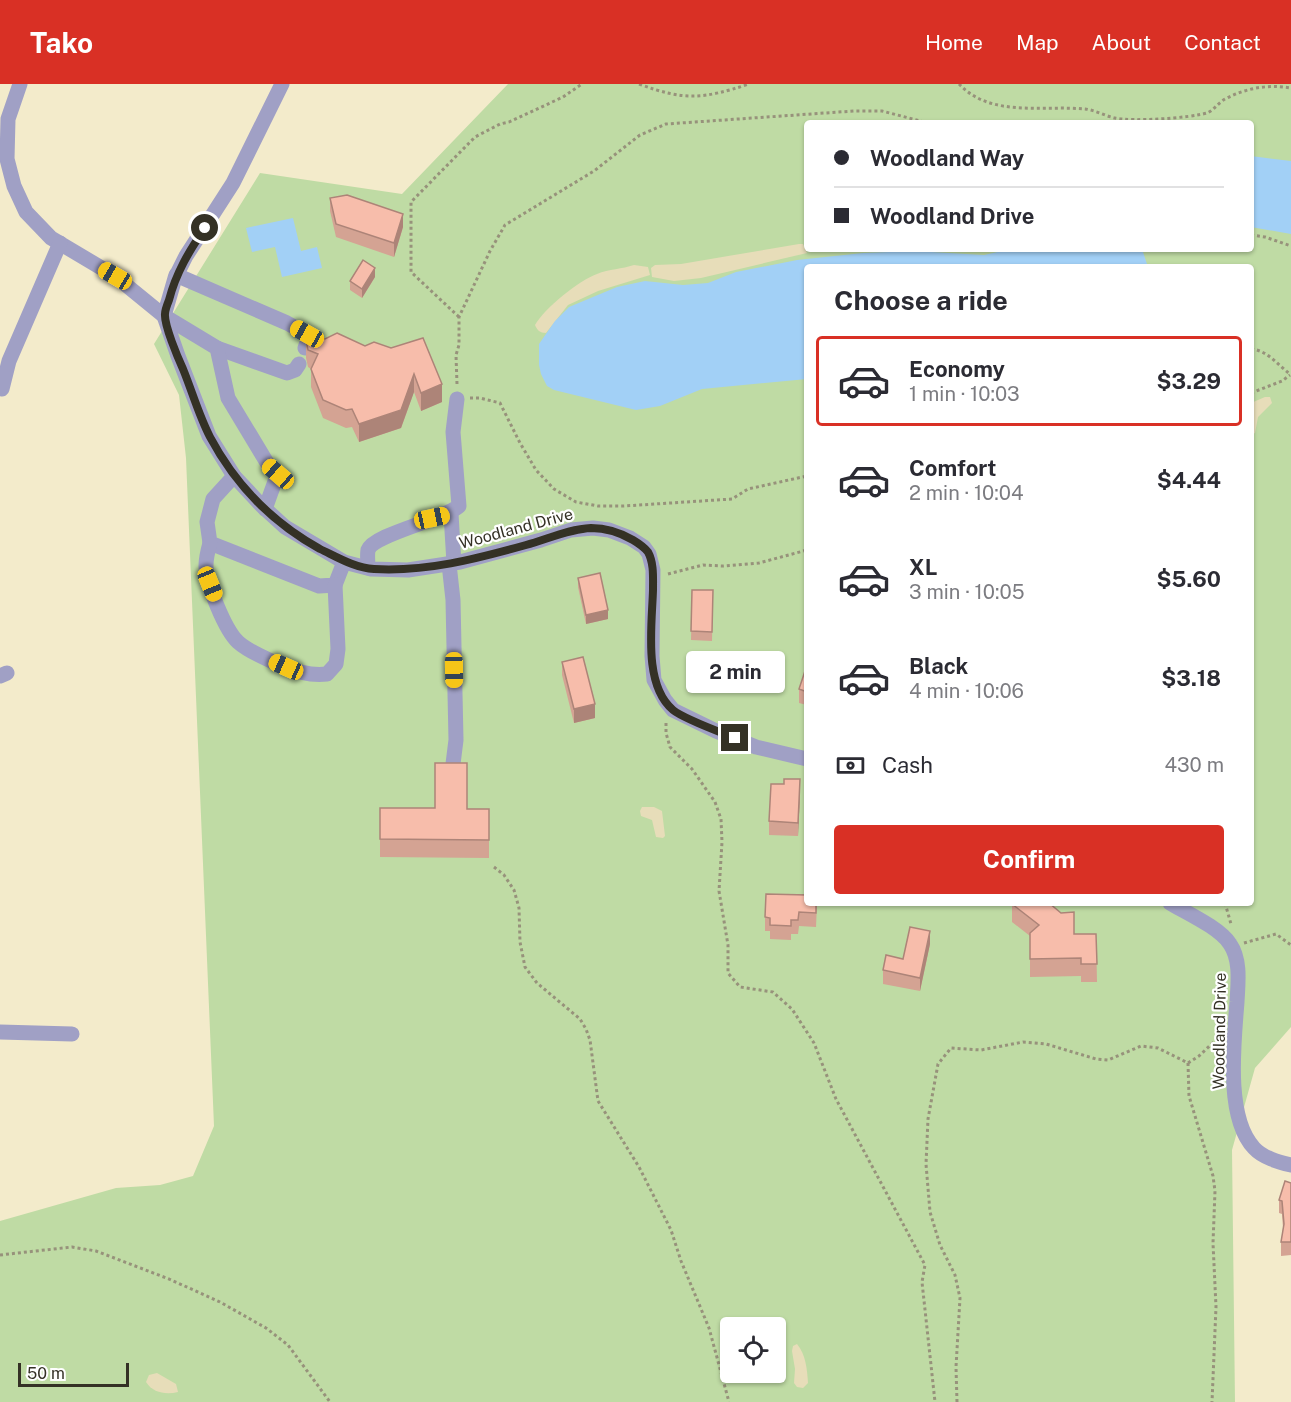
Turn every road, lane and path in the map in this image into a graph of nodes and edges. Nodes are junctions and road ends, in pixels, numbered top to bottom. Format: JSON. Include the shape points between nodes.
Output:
{"nodes":[{"id":1,"x":20,"y":84,"type":"edge"},
{"id":2,"x":282,"y":84,"type":"edge"},
{"id":3,"x":582,"y":84,"type":"edge"},
{"id":4,"x":639,"y":84,"type":"edge"},
{"id":5,"x":749,"y":84,"type":"edge"},
{"id":6,"x":958,"y":84,"type":"edge"},
{"id":7,"x":1291,"y":88,"type":"edge"},
{"id":8,"x":916,"y":120,"type":"edge"},
{"id":9,"x":1126,"y":120,"type":"edge"},
{"id":10,"x":1140,"y":120,"type":"edge"},
{"id":11,"x":1254,"y":235,"type":"edge"},
{"id":12,"x":60,"y":243,"type":"junction"},
{"id":13,"x":1291,"y":246,"type":"edge"},
{"id":14,"x":176,"y":275,"type":"junction"},
{"id":15,"x":164,"y":316,"type":"junction"},
{"id":16,"x":459,"y":317,"type":"junction"},
{"id":17,"x":217,"y":348,"type":"junction"},
{"id":18,"x":305,"y":348,"type":"edge"},
{"id":19,"x":1254,"y":349,"type":"edge"},
{"id":20,"x":299,"y":364,"type":"dead end"},
{"id":21,"x":1291,"y":374,"type":"edge"},
{"id":22,"x":3,"y":388,"type":"dead end"},
{"id":23,"x":1254,"y":392,"type":"edge"},
{"id":24,"x":457,"y":399,"type":"junction"},
{"id":25,"x":234,"y":476,"type":"junction"},
{"id":26,"x":804,"y":477,"type":"edge"},
{"id":27,"x":265,"y":509,"type":"junction"},
{"id":28,"x":450,"y":514,"type":"junction"},
{"id":29,"x":210,"y":543,"type":"junction"},
{"id":30,"x":804,"y":551,"type":"edge"},
{"id":31,"x":344,"y":562,"type":"junction"},
{"id":32,"x":451,"y":563,"type":"junction"},
{"id":33,"x":368,"y":568,"type":"junction"},
{"id":34,"x":653,"y":579,"type":"junction"},
{"id":35,"x":334,"y":585,"type":"junction"},
{"id":36,"x":665,"y":700,"type":"junction"},
{"id":37,"x":804,"y":758,"type":"edge"},
{"id":38,"x":453,"y":764,"type":"edge"},
{"id":39,"x":494,"y":867,"type":"dead end"},
{"id":40,"x":1175,"y":906,"type":"edge"},
{"id":41,"x":1226,"y":906,"type":"edge"},
{"id":42,"x":1233,"y":934,"type":"dead end"},
{"id":43,"x":1238,"y":939,"type":"dead end"},
{"id":44,"x":1291,"y":945,"type":"edge"},
{"id":45,"x":0,"y":1032,"type":"edge"},
{"id":46,"x":72,"y":1034,"type":"dead end"},
{"id":47,"x":1235,"y":1036,"type":"junction"},
{"id":48,"x":1188,"y":1063,"type":"junction"},
{"id":49,"x":1291,"y":1165,"type":"edge"},
{"id":50,"x":0,"y":1255,"type":"edge"},
{"id":51,"x":330,"y":1402,"type":"edge"},
{"id":52,"x":729,"y":1402,"type":"edge"},
{"id":53,"x":935,"y":1402,"type":"edge"},
{"id":54,"x":957,"y":1402,"type":"edge"},
{"id":55,"x":1212,"y":1402,"type":"edge"}],
"edges":[{"from":1,"to":12,"type":"street","via":[[8,118],[7,159],[26,212]]},
{"from":2,"to":14,"type":"street","via":[[233,183]]},
{"from":3,"to":16,"type":"path","via":[[563,97],[475,137],[411,202],[411,272]]},
{"from":4,"to":5,"type":"path","via":[[670,95],[704,97]]},
{"from":6,"to":9,"type":"path","via":[[979,100],[994,105],[1087,109]]},
{"from":7,"to":10,"type":"path","via":[[1266,85],[1223,100],[1208,112]]},
{"from":8,"to":16,"type":"path","via":[[882,111],[854,111],[666,124],[640,135],[594,171],[505,225]]},
{"from":11,"to":13,"type":"path"},
{"from":12,"to":15,"type":"street","via":[[115,276]]},
{"from":12,"to":22,"type":"street","via":[[9,361]]},
{"from":14,"to":15,"type":"street"},
{"from":14,"to":18,"type":"street","via":[[307,334]]},
{"from":15,"to":17,"type":"street"},
{"from":15,"to":25,"type":"street","name":"Woodland Drive","via":[[209,436]]},
{"from":16,"to":24,"type":"path"},
{"from":17,"to":20,"type":"street","via":[[287,373]]},
{"from":17,"to":27,"type":"street","via":[[228,398],[269,466],[278,474]]},
{"from":19,"to":21,"type":"path","via":[[1270,356]]},
{"from":21,"to":23,"type":"path"},
{"from":24,"to":26,"type":"path","via":[[480,398],[500,403],[536,470],[554,489],[576,502],[624,506],[732,499],[748,489]]},
{"from":24,"to":28,"type":"street","via":[[453,432],[459,506]]},
{"from":25,"to":27,"type":"street","name":"Woodland Drive"},
{"from":25,"to":29,"type":"street","via":[[213,499],[207,522]]},
{"from":27,"to":31,"type":"street","name":"Woodland Drive","via":[[285,527]]},
{"from":28,"to":32,"type":"street"},
{"from":28,"to":33,"type":"street","via":[[376,540],[368,549]]},
{"from":29,"to":35,"type":"street","via":[[319,586]]},
{"from":29,"to":35,"type":"street","via":[[206,567],[229,629],[238,642],[254,653],[286,667],[312,675],[327,674],[336,664]]},
{"from":30,"to":34,"type":"path","via":[[759,563],[692,566]]},
{"from":31,"to":33,"type":"street","name":"Woodland Drive"},
{"from":31,"to":35,"type":"street"},
{"from":32,"to":33,"type":"street","name":"Woodland Drive","via":[[408,570]]},
{"from":32,"to":34,"type":"street","name":"Woodland Drive","via":[[571,530],[593,528],[609,530],[644,547]]},
{"from":32,"to":38,"type":"street","via":[[456,740]]},
{"from":34,"to":36,"type":"street","name":"Woodland Drive","via":[[654,680]]},
{"from":36,"to":37,"type":"street","via":[[674,710],[716,731],[756,747]]},
{"from":36,"to":53,"type":"path","via":[[670,747],[692,769],[715,802],[721,819],[719,891],[728,945],[728,973],[740,987],[773,992],[792,1010],[814,1043],[836,1099],[925,1265],[922,1282]]},
{"from":39,"to":52,"type":"path","via":[[514,890],[525,967],[586,1029],[598,1101],[639,1167],[671,1230],[709,1328]]},
{"from":40,"to":47,"type":"street","name":"Woodland Drive","via":[[1218,932],[1234,951],[1238,982]]},
{"from":41,"to":42,"type":"path"},
{"from":43,"to":44,"type":"path","via":[[1242,943],[1276,934]]},
{"from":45,"to":46,"type":"street"},
{"from":47,"to":48,"type":"path","via":[[1220,1035]]},
{"from":47,"to":49,"type":"street","name":"Woodland Drive","via":[[1234,1074],[1241,1129],[1260,1154]]},
{"from":48,"to":54,"type":"path","via":[[1158,1048],[1141,1046],[1108,1060],[1023,1042],[981,1050],[951,1048],[938,1064],[928,1119],[926,1164],[930,1212],[960,1298]]},
{"from":48,"to":55,"type":"path","via":[[1189,1096],[1214,1176],[1216,1307]]},
{"from":50,"to":51,"type":"path","via":[[72,1247],[96,1251],[169,1279],[266,1328],[288,1345]]}]}
